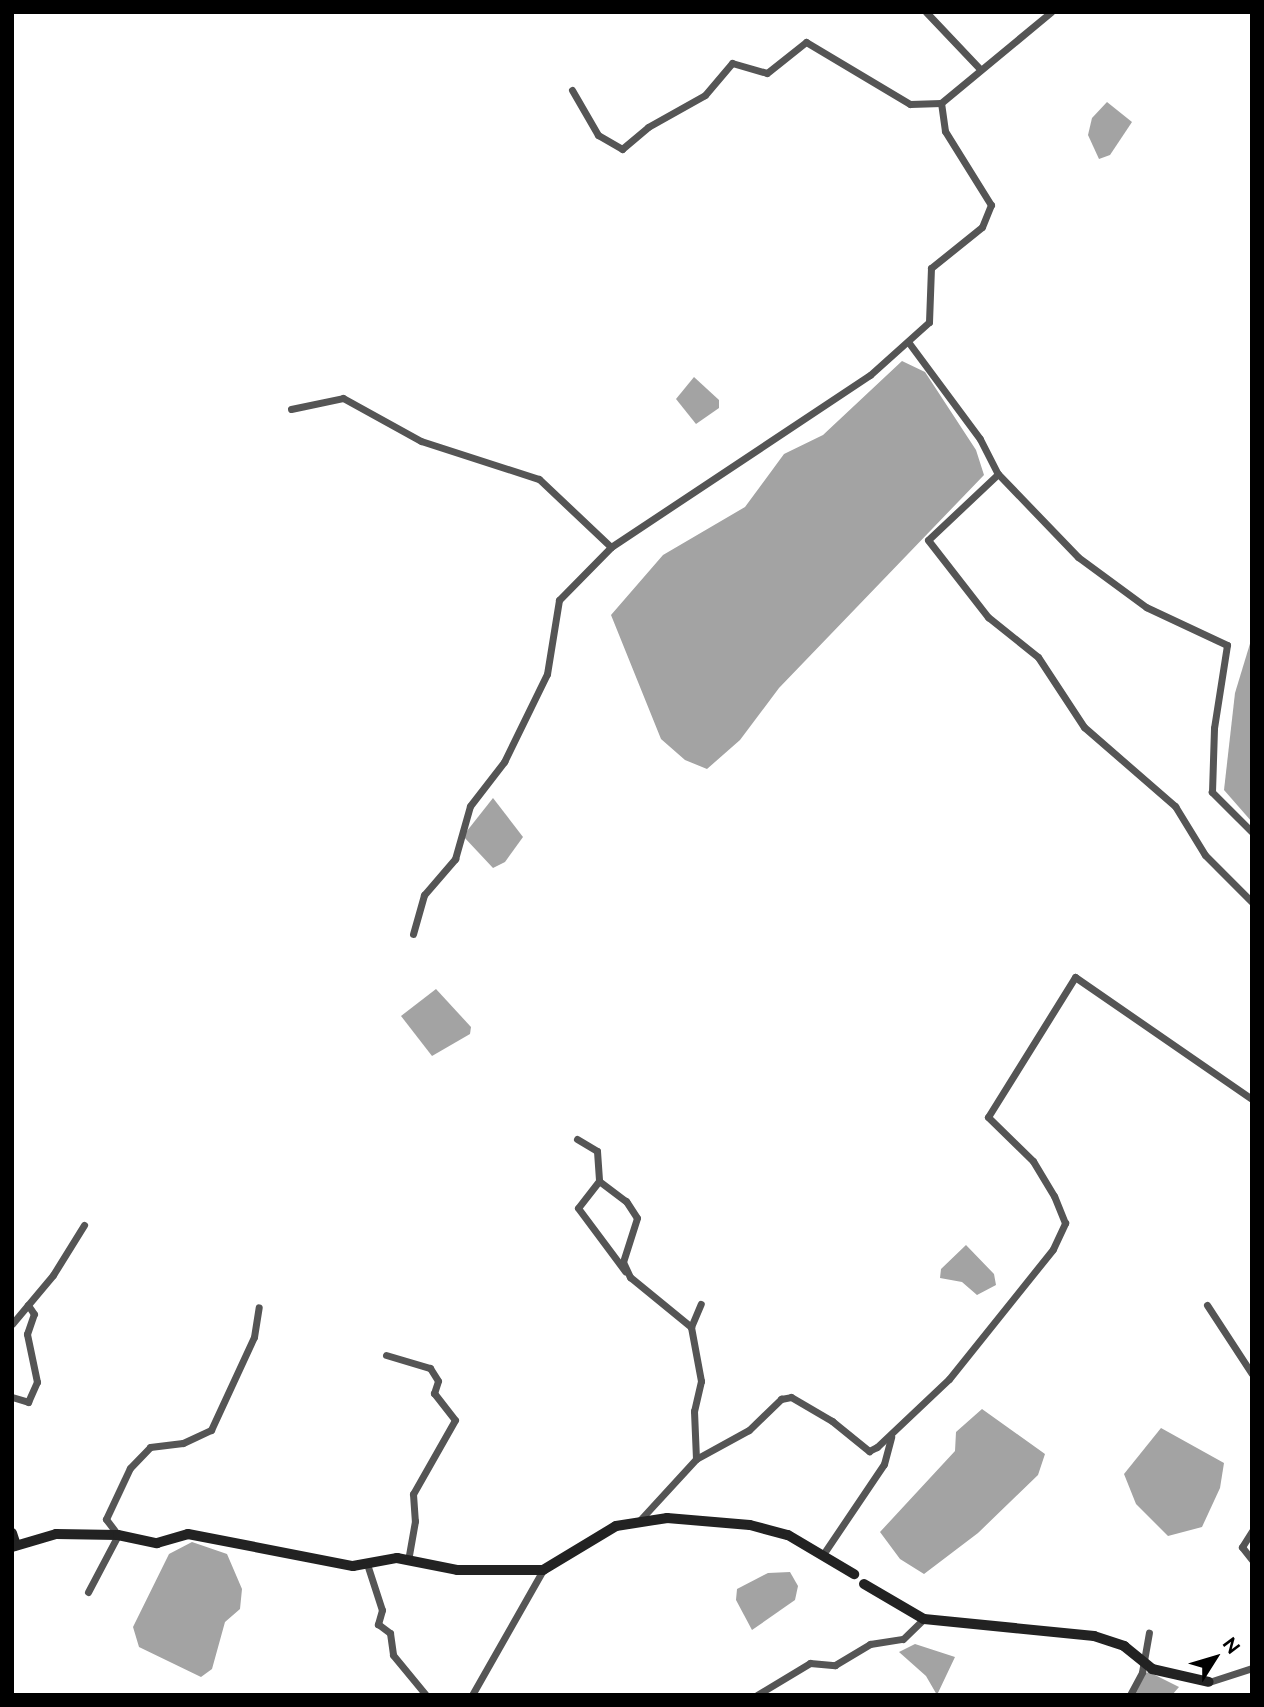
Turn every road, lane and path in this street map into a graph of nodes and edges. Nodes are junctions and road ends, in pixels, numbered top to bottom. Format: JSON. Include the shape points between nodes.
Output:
{"nodes":[{"id":1,"x":926,"y":12,"type":"edge"},
{"id":2,"x":1051,"y":12,"type":"edge"},
{"id":3,"x":980,"y":69,"type":"junction"},
{"id":4,"x":572,"y":90,"type":"dead end"},
{"id":5,"x":941,"y":103,"type":"junction"},
{"id":6,"x":909,"y":344,"type":"junction"},
{"id":7,"x":290,"y":409,"type":"dead end"},
{"id":8,"x":998,"y":474,"type":"junction"},
{"id":9,"x":611,"y":547,"type":"junction"},
{"id":10,"x":1252,"y":832,"type":"edge"},
{"id":11,"x":1252,"y":902,"type":"edge"},
{"id":12,"x":413,"y":934,"type":"dead end"},
{"id":13,"x":1252,"y":1099,"type":"edge"},
{"id":14,"x":577,"y":1139,"type":"dead end"},
{"id":15,"x":599,"y":1181,"type":"junction"},
{"id":16,"x":84,"y":1225,"type":"dead end"},
{"id":17,"x":630,"y":1277,"type":"junction"},
{"id":18,"x":701,"y":1304,"type":"dead end"},
{"id":19,"x":29,"y":1305,"type":"junction"},
{"id":20,"x":1207,"y":1305,"type":"dead end"},
{"id":21,"x":259,"y":1307,"type":"dead end"},
{"id":22,"x":12,"y":1324,"type":"edge"},
{"id":23,"x":691,"y":1327,"type":"junction"},
{"id":24,"x":386,"y":1355,"type":"dead end"},
{"id":25,"x":1252,"y":1374,"type":"edge"},
{"id":26,"x":12,"y":1397,"type":"edge"},
{"id":27,"x":891,"y":1437,"type":"junction"},
{"id":28,"x":696,"y":1459,"type":"junction"},
{"id":29,"x":640,"y":1520,"type":"junction"},
{"id":30,"x":1252,"y":1531,"type":"edge"},
{"id":31,"x":12,"y":1532,"type":"edge"},
{"id":32,"x":118,"y":1535,"type":"junction"},
{"id":33,"x":14,"y":1546,"type":"edge"},
{"id":34,"x":824,"y":1553,"type":"junction"},
{"id":35,"x":408,"y":1560,"type":"junction"},
{"id":36,"x":1252,"y":1560,"type":"edge"},
{"id":37,"x":368,"y":1567,"type":"junction"},
{"id":38,"x":543,"y":1570,"type":"junction"},
{"id":39,"x":854,"y":1574,"type":"dead end"},
{"id":40,"x":864,"y":1584,"type":"dead end"},
{"id":41,"x":88,"y":1592,"type":"dead end"},
{"id":42,"x":924,"y":1619,"type":"junction"},
{"id":43,"x":1149,"y":1633,"type":"dead end"},
{"id":44,"x":1145,"y":1662,"type":"junction"},
{"id":45,"x":1252,"y":1668,"type":"edge"},
{"id":46,"x":1209,"y":1682,"type":"joint"},
{"id":47,"x":426,"y":1695,"type":"edge"},
{"id":48,"x":472,"y":1695,"type":"edge"},
{"id":49,"x":757,"y":1695,"type":"edge"},
{"id":50,"x":1130,"y":1695,"type":"edge"}],
"edges":[{"from":1,"to":3,"type":"street"},
{"from":2,"to":3,"type":"street"},
{"from":3,"to":5,"type":"street"},
{"from":4,"to":5,"type":"street","via":[[598,135],[622,149],[648,127],[705,95],[732,63],[767,73],[806,41],[910,104]]},
{"from":5,"to":6,"type":"street","via":[[945,131],[991,205],[982,227],[931,268],[929,322]]},
{"from":6,"to":8,"type":"street","via":[[980,439]]},
{"from":6,"to":9,"type":"street"},
{"from":7,"to":9,"type":"street","via":[[343,398],[421,441],[539,480]]},
{"from":8,"to":10,"type":"street","via":[[1078,557],[1146,607],[1227,645],[1214,728],[1212,792]]},
{"from":8,"to":11,"type":"street","via":[[928,540],[988,617],[1038,657],[1084,727],[1175,806],[1205,855]]},
{"from":9,"to":12,"type":"street","via":[[559,600],[547,674],[504,762],[470,806],[455,859],[427,888]]},
{"from":13,"to":27,"type":"street","via":[[1075,978],[988,1117],[1033,1161],[1065,1223],[1053,1249],[948,1379]]},
{"from":14,"to":15,"type":"street","via":[[597,1152]]},
{"from":15,"to":17,"type":"street","via":[[626,1201],[636,1218],[623,1262]]},
{"from":15,"to":17,"type":"street","via":[[578,1208]]},
{"from":16,"to":19,"type":"street"},
{"from":17,"to":23,"type":"street"},
{"from":18,"to":23,"type":"street"},
{"from":19,"to":22,"type":"street"},
{"from":19,"to":26,"type":"street","via":[[34,1314],[27,1334],[37,1381],[28,1402]]},
{"from":20,"to":25,"type":"street"},
{"from":21,"to":32,"type":"street","via":[[254,1337],[221,1416],[211,1430],[142,1453],[106,1519]]},
{"from":23,"to":28,"type":"street","via":[[701,1381],[694,1411]]},
{"from":24,"to":35,"type":"street","via":[[430,1368],[438,1381],[434,1393],[455,1420],[413,1494],[415,1529]]},
{"from":27,"to":28,"type":"street","via":[[869,1451],[791,1397],[781,1399],[749,1430]]},
{"from":27,"to":34,"type":"street","via":[[884,1464]]},
{"from":28,"to":29,"type":"street"},
{"from":29,"to":34,"type":"street","via":[[750,1525],[788,1535]]},
{"from":29,"to":38,"type":"street","via":[[616,1526]]},
{"from":30,"to":36,"type":"street","via":[[1242,1547]]},
{"from":31,"to":33,"type":"street"},
{"from":32,"to":33,"type":"street","via":[[56,1534]]},
{"from":32,"to":37,"type":"street","via":[[157,1543],[188,1534]]},
{"from":32,"to":41,"type":"street"},
{"from":34,"to":39,"type":"street"},
{"from":35,"to":37,"type":"street","via":[[397,1558]]},
{"from":35,"to":38,"type":"street","via":[[457,1570]]},
{"from":37,"to":47,"type":"street","via":[[382,1611],[378,1624],[390,1633],[393,1655]]},
{"from":38,"to":48,"type":"street"},
{"from":40,"to":42,"type":"street"},
{"from":42,"to":44,"type":"street","via":[[1094,1636],[1124,1646]]},
{"from":42,"to":49,"type":"street","via":[[903,1639],[870,1644],[835,1665],[810,1663]]},
{"from":43,"to":44,"type":"street"},
{"from":44,"to":46,"type":"street","via":[[1184,1680]]},
{"from":44,"to":50,"type":"street"},
{"from":45,"to":46,"type":"street"}]}
